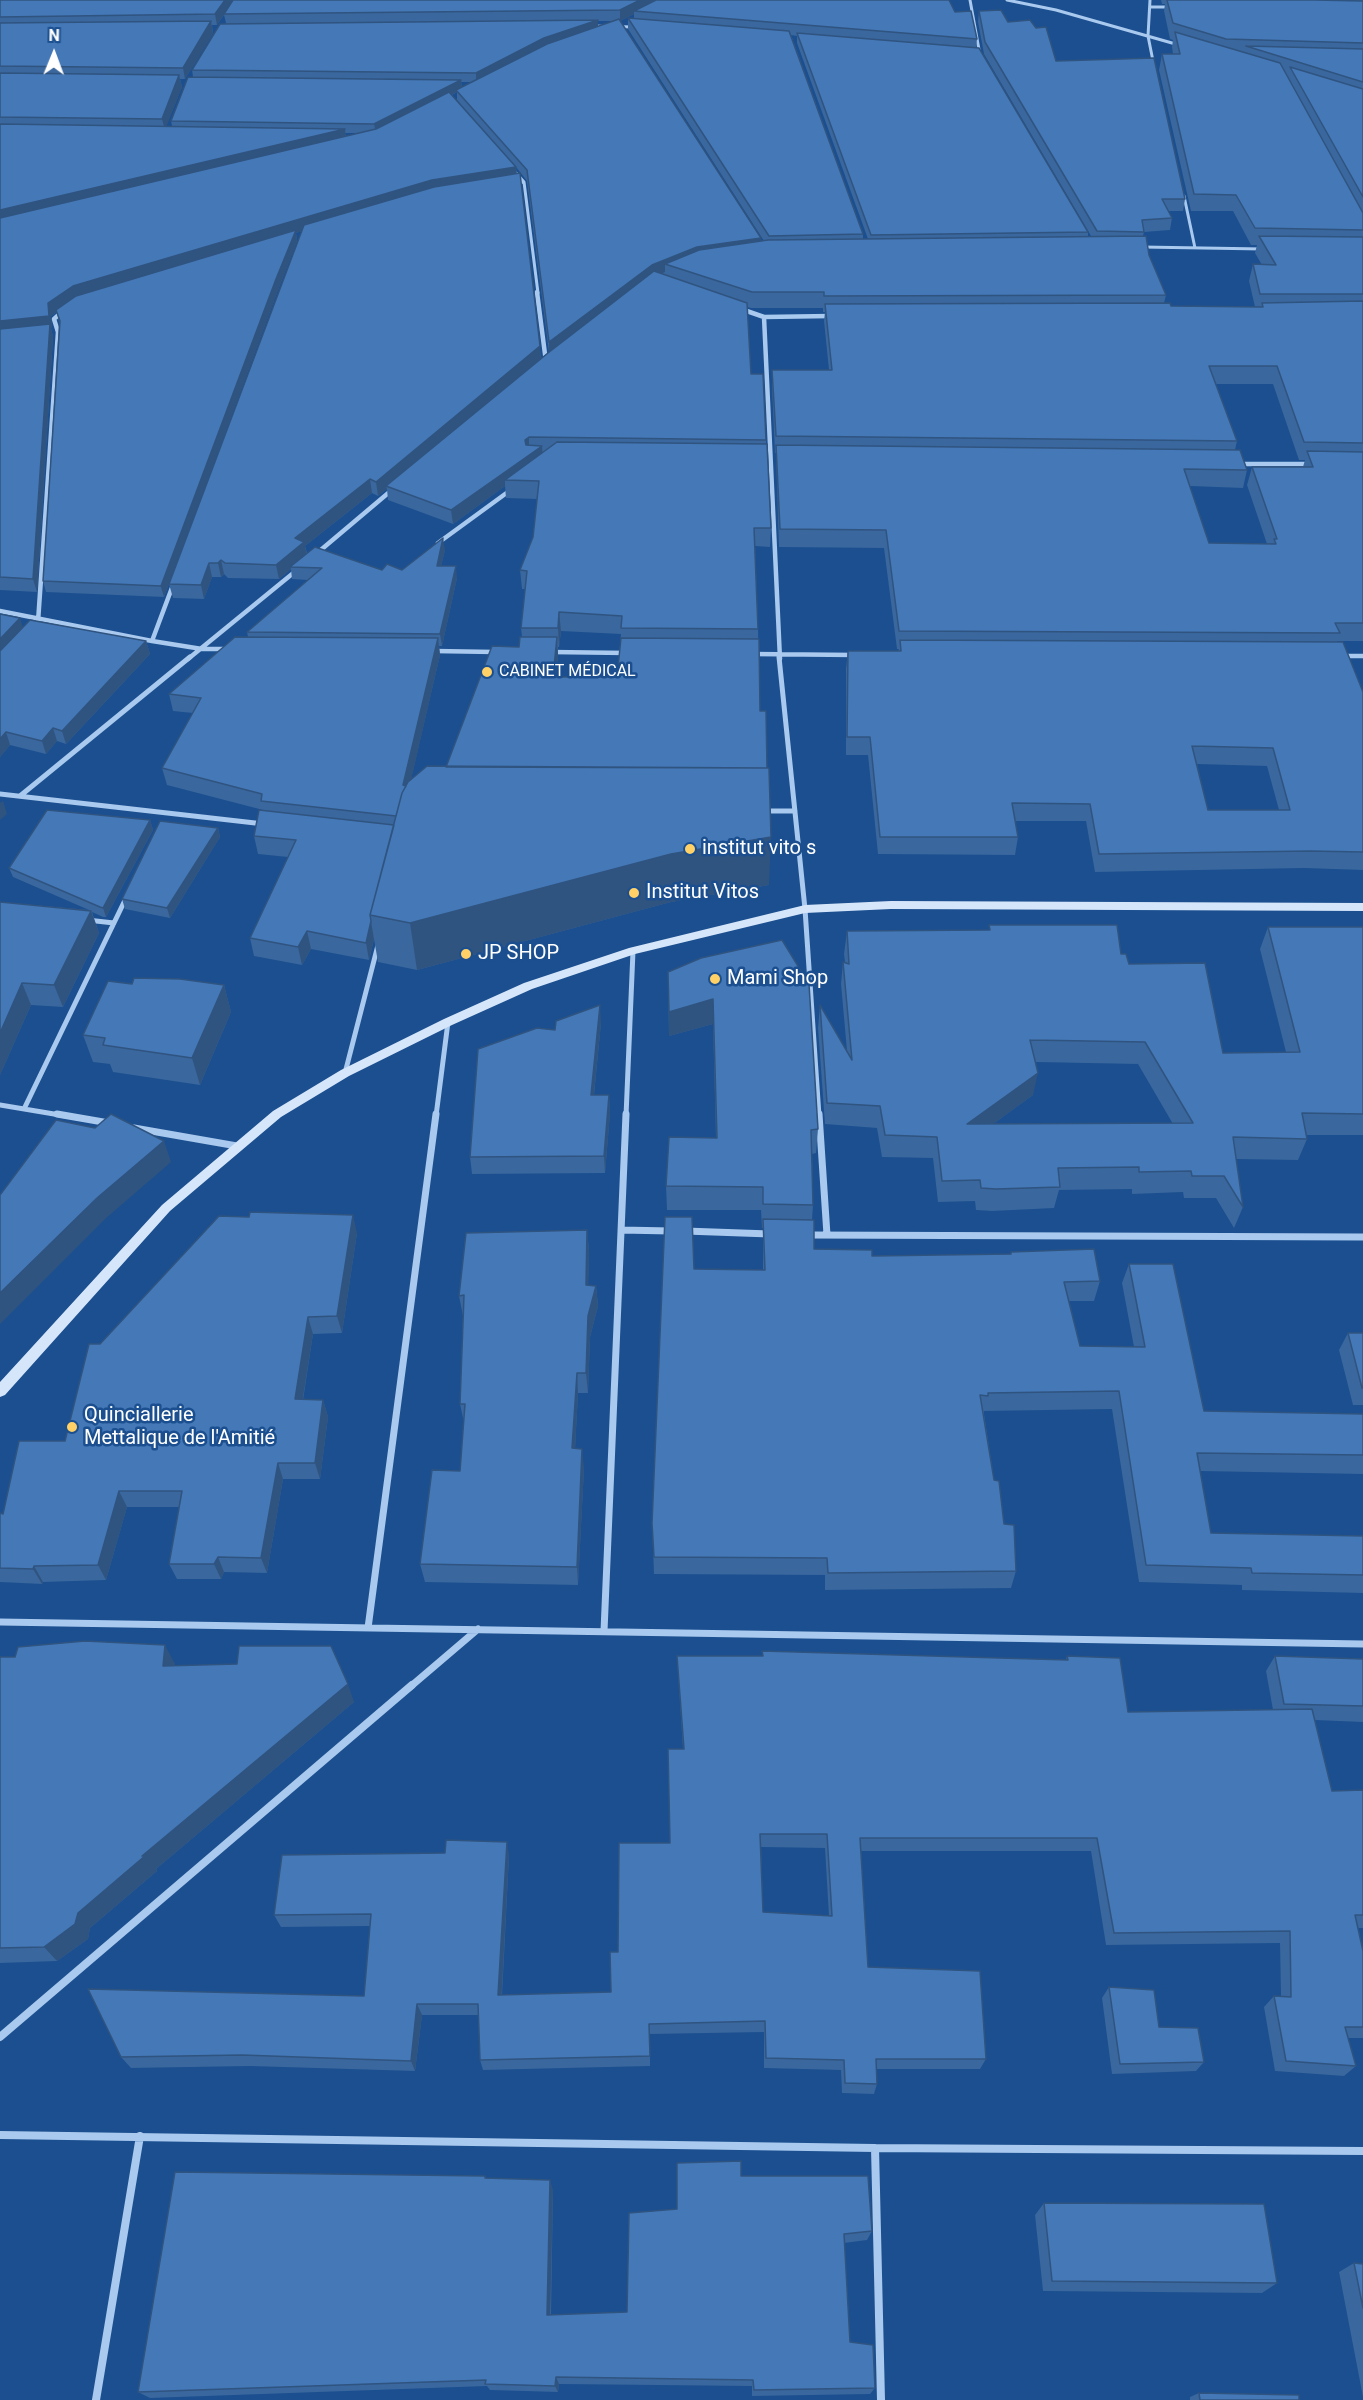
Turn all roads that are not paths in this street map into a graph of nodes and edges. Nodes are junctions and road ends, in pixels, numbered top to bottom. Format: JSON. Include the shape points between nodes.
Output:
{"nodes":[{"id":1,"x":970,"y":0,"type":"edge"},
{"id":2,"x":1006,"y":0,"type":"edge"},
{"id":3,"x":1149,"y":0,"type":"edge"},
{"id":4,"x":1150,"y":7,"type":"junction"},
{"id":5,"x":1174,"y":8,"type":"edge"},
{"id":6,"x":630,"y":20,"type":"edge"},
{"id":7,"x":585,"y":26,"type":"edge"},
{"id":8,"x":621,"y":26,"type":"junction"},
{"id":9,"x":644,"y":27,"type":"edge"},
{"id":10,"x":599,"y":33,"type":"edge"},
{"id":11,"x":627,"y":35,"type":"edge"},
{"id":12,"x":1148,"y":36,"type":"junction"},
{"id":13,"x":1182,"y":46,"type":"edge"},
{"id":14,"x":968,"y":54,"type":"edge"},
{"id":15,"x":980,"y":55,"type":"junction"},
{"id":16,"x":986,"y":65,"type":"edge"},
{"id":17,"x":1155,"y":69,"type":"edge"},
{"id":18,"x":509,"y":165,"type":"edge"},
{"id":19,"x":524,"y":182,"type":"junction"},
{"id":20,"x":501,"y":185,"type":"edge"},
{"id":21,"x":1183,"y":192,"type":"edge"},
{"id":22,"x":1138,"y":247,"type":"edge"},
{"id":23,"x":1196,"y":248,"type":"junction"},
{"id":24,"x":1267,"y":249,"type":"edge"},
{"id":25,"x":731,"y":306,"type":"edge"},
{"id":26,"x":69,"y":307,"type":"edge"},
{"id":27,"x":836,"y":316,"type":"edge"},
{"id":28,"x":764,"y":317,"type":"junction"},
{"id":29,"x":58,"y":332,"type":"junction"},
{"id":30,"x":47,"y":333,"type":"edge"},
{"id":31,"x":555,"y":355,"type":"edge"},
{"id":32,"x":546,"y":362,"type":"junction"},
{"id":33,"x":537,"y":369,"type":"edge"},
{"id":34,"x":758,"y":458,"type":"edge"},
{"id":35,"x":770,"y":458,"type":"junction"},
{"id":36,"x":782,"y":458,"type":"edge"},
{"id":37,"x":1233,"y":464,"type":"edge"},
{"id":38,"x":1316,"y":465,"type":"edge"},
{"id":39,"x":401,"y":483,"type":"edge"},
{"id":40,"x":520,"y":483,"type":"edge"},
{"id":41,"x":435,"y":546,"type":"edge"},
{"id":42,"x":310,"y":558,"type":"edge"},
{"id":43,"x":302,"y":566,"type":"edge"},
{"id":44,"x":177,"y":575,"type":"edge"},
{"id":45,"x":0,"y":610,"type":"edge"},
{"id":46,"x":40,"y":620,"type":"junction"},
{"id":47,"x":32,"y":629,"type":"edge"},
{"id":48,"x":152,"y":641,"type":"junction"},
{"id":49,"x":202,"y":649,"type":"junction"},
{"id":50,"x":237,"y":649,"type":"edge"},
{"id":51,"x":426,"y":651,"type":"edge"},
{"id":52,"x":496,"y":652,"type":"edge"},
{"id":53,"x":544,"y":652,"type":"edge"},
{"id":54,"x":638,"y":653,"type":"edge"},
{"id":55,"x":744,"y":654,"type":"edge"},
{"id":56,"x":779,"y":654,"type":"junction"},
{"id":57,"x":863,"y":655,"type":"edge"},
{"id":58,"x":1339,"y":656,"type":"edge"},
{"id":59,"x":1363,"y":656,"type":"edge"},
{"id":60,"x":0,"y":794,"type":"edge"},
{"id":61,"x":20,"y":796,"type":"junction"},
{"id":62,"x":760,"y":811,"type":"edge"},
{"id":63,"x":795,"y":811,"type":"junction"},
{"id":64,"x":166,"y":813,"type":"junction"},
{"id":65,"x":162,"y":824,"type":"edge"},
{"id":66,"x":274,"y":825,"type":"edge"},
{"id":67,"x":128,"y":893,"type":"edge"},
{"id":68,"x":1363,"y":907,"type":"edge"},
{"id":69,"x":805,"y":909,"type":"junction"},
{"id":70,"x":80,"y":919,"type":"edge"},
{"id":71,"x":114,"y":923,"type":"junction"},
{"id":72,"x":379,"y":939,"type":"edge"},
{"id":73,"x":633,"y":951,"type":"junction"},
{"id":74,"x":448,"y":1022,"type":"junction"},
{"id":75,"x":345,"y":1073,"type":"junction"},
{"id":76,"x":0,"y":1105,"type":"edge"},
{"id":77,"x":24,"y":1109,"type":"junction"},
{"id":78,"x":114,"y":1124,"type":"edge"},
{"id":79,"x":125,"y":1126,"type":"edge"},
{"id":80,"x":237,"y":1146,"type":"junction"},
{"id":81,"x":621,"y":1230,"type":"junction"},
{"id":82,"x":781,"y":1234,"type":"edge"},
{"id":83,"x":804,"y":1235,"type":"edge"},
{"id":84,"x":827,"y":1235,"type":"junction"},
{"id":85,"x":1363,"y":1237,"type":"edge"},
{"id":86,"x":2,"y":1386,"type":"edge"},
{"id":87,"x":0,"y":1622,"type":"edge"},
{"id":88,"x":369,"y":1628,"type":"junction"},
{"id":89,"x":478,"y":1629,"type":"junction"},
{"id":90,"x":604,"y":1631,"type":"junction"},
{"id":91,"x":1363,"y":1644,"type":"edge"},
{"id":92,"x":0,"y":2037,"type":"edge"},
{"id":93,"x":0,"y":2135,"type":"edge"},
{"id":94,"x":140,"y":2136,"type":"junction"},
{"id":95,"x":875,"y":2148,"type":"junction"},
{"id":96,"x":1363,"y":2151,"type":"edge"},
{"id":97,"x":96,"y":2400,"type":"edge"},
{"id":98,"x":881,"y":2400,"type":"edge"}],
"edges":[{"from":1,"to":15,"type":"street"},
{"from":2,"to":12,"type":"street"},
{"from":3,"to":4,"type":"street"},
{"from":4,"to":5,"type":"street"},
{"from":4,"to":12,"type":"street"},
{"from":6,"to":8,"type":"street"},
{"from":7,"to":8,"type":"street"},
{"from":8,"to":9,"type":"street"},
{"from":8,"to":10,"type":"street"},
{"from":8,"to":11,"type":"street"},
{"from":12,"to":13,"type":"street"},
{"from":12,"to":17,"type":"street"},
{"from":14,"to":15,"type":"street"},
{"from":15,"to":16,"type":"street"},
{"from":18,"to":19,"type":"street"},
{"from":19,"to":20,"type":"street"},
{"from":19,"to":32,"type":"street"},
{"from":21,"to":23,"type":"street"},
{"from":22,"to":23,"type":"street"},
{"from":23,"to":24,"type":"street"},
{"from":25,"to":28,"type":"street"},
{"from":26,"to":29,"type":"street","via":[[54,319]]},
{"from":27,"to":28,"type":"street"},
{"from":28,"to":35,"type":"street"},
{"from":29,"to":30,"type":"street"},
{"from":29,"to":46,"type":"street"},
{"from":31,"to":32,"type":"street"},
{"from":32,"to":33,"type":"street"},
{"from":34,"to":35,"type":"street"},
{"from":35,"to":36,"type":"street"},
{"from":35,"to":56,"type":"street"},
{"from":37,"to":38,"type":"street"},
{"from":39,"to":42,"type":"street"},
{"from":40,"to":41,"type":"street"},
{"from":43,"to":49,"type":"street"},
{"from":44,"to":48,"type":"street"},
{"from":45,"to":46,"type":"street"},
{"from":46,"to":47,"type":"street"},
{"from":46,"to":48,"type":"street"},
{"from":48,"to":49,"type":"street"},
{"from":49,"to":50,"type":"street"},
{"from":49,"to":61,"type":"street"},
{"from":51,"to":52,"type":"street"},
{"from":53,"to":54,"type":"street"},
{"from":55,"to":56,"type":"street"},
{"from":56,"to":57,"type":"street"},
{"from":56,"to":63,"type":"street"},
{"from":58,"to":59,"type":"street"},
{"from":60,"to":61,"type":"street"},
{"from":61,"to":64,"type":"street"},
{"from":62,"to":63,"type":"street"},
{"from":63,"to":69,"type":"street"},
{"from":64,"to":65,"type":"street"},
{"from":64,"to":66,"type":"street"},
{"from":67,"to":71,"type":"street"},
{"from":68,"to":69,"type":"main road"},
{"from":69,"to":73,"type":"main road"},
{"from":69,"to":84,"type":"street"},
{"from":70,"to":71,"type":"street"},
{"from":71,"to":77,"type":"street"},
{"from":72,"to":75,"type":"street"},
{"from":73,"to":74,"type":"main road","via":[[528,986]]},
{"from":73,"to":81,"type":"street"},
{"from":74,"to":75,"type":"main road"},
{"from":74,"to":88,"type":"street"},
{"from":75,"to":80,"type":"main road","via":[[277,1114]]},
{"from":76,"to":77,"type":"street"},
{"from":77,"to":78,"type":"street"},
{"from":79,"to":80,"type":"street"},
{"from":80,"to":86,"type":"main road","via":[[166,1208]]},
{"from":81,"to":82,"type":"street"},
{"from":81,"to":90,"type":"street"},
{"from":83,"to":84,"type":"street"},
{"from":84,"to":85,"type":"street"},
{"from":87,"to":88,"type":"street"},
{"from":88,"to":89,"type":"street"},
{"from":89,"to":90,"type":"street"},
{"from":89,"to":92,"type":"street"},
{"from":90,"to":91,"type":"street"},
{"from":93,"to":94,"type":"street"},
{"from":94,"to":95,"type":"street"},
{"from":94,"to":97,"type":"street"},
{"from":95,"to":96,"type":"street"},
{"from":95,"to":98,"type":"street"}]}
